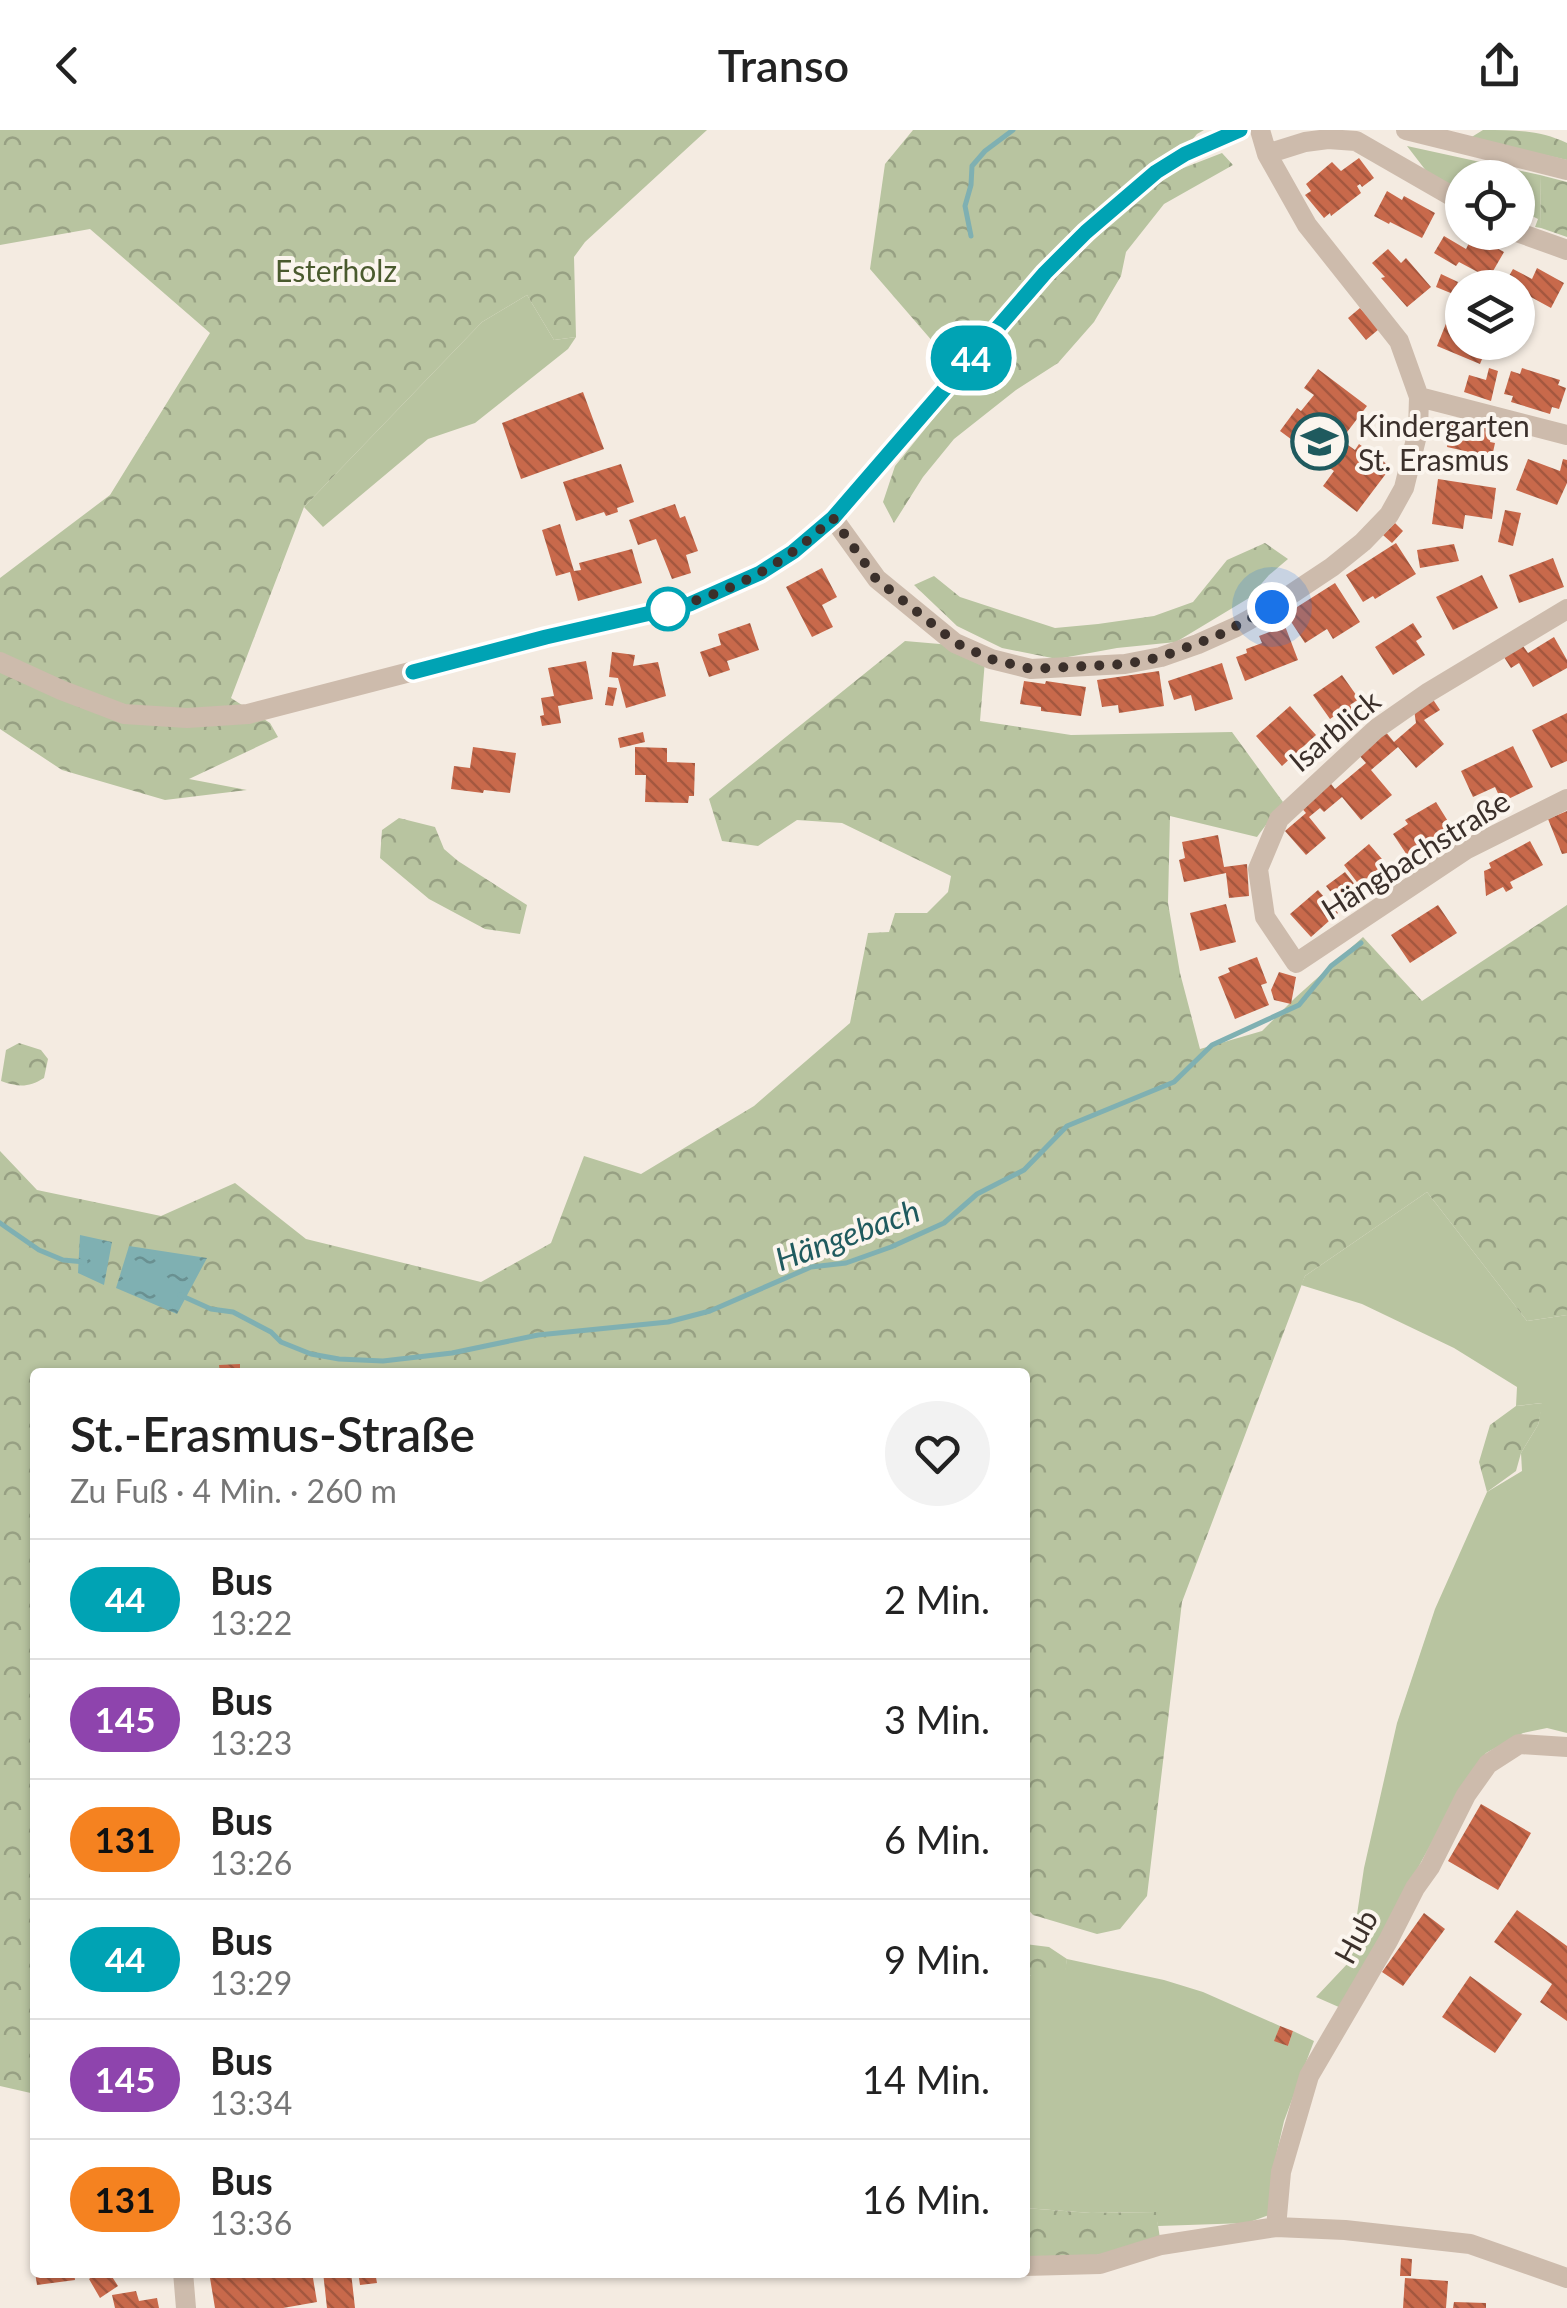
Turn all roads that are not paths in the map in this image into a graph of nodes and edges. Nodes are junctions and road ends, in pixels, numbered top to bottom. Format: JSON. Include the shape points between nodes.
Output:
{"nodes":[{"id":1,"x":1240,"y":130,"type":"edge"},
{"id":2,"x":1260,"y":130,"type":"edge"},
{"id":3,"x":1406,"y":130,"type":"edge"},
{"id":4,"x":1267,"y":154,"type":"junction"},
{"id":5,"x":1567,"y":170,"type":"edge"},
{"id":6,"x":1445,"y":192,"type":"edge"},
{"id":7,"x":1535,"y":238,"type":"edge"},
{"id":8,"x":1567,"y":250,"type":"edge"},
{"id":9,"x":1420,"y":396,"type":"junction"},
{"id":10,"x":1567,"y":435,"type":"edge"},
{"id":11,"x":833,"y":518,"type":"junction"},
{"id":12,"x":1567,"y":609,"type":"edge"},
{"id":13,"x":0,"y":662,"type":"edge"},
{"id":14,"x":1567,"y":799,"type":"edge"},
{"id":15,"x":1296,"y":964,"type":"joint"},
{"id":16,"x":1567,"y":1747,"type":"edge"},
{"id":17,"x":1276,"y":2227,"type":"junction"},
{"id":18,"x":1030,"y":2266,"type":"edge"},
{"id":19,"x":184,"y":2278,"type":"edge"},
{"id":20,"x":1567,"y":2278,"type":"edge"},
{"id":21,"x":186,"y":2308,"type":"edge"}],
"edges":[{"from":1,"to":11,"type":"street","via":[[1156,172],[1086,232]]},
{"from":2,"to":4,"type":"street"},
{"from":3,"to":5,"type":"street"},
{"from":4,"to":6,"type":"street","via":[[1306,142],[1356,141]]},
{"from":4,"to":9,"type":"street","via":[[1307,225],[1399,341]]},
{"from":7,"to":8,"type":"street"},
{"from":9,"to":10,"type":"street"},
{"from":9,"to":11,"type":"street","via":[[1404,488],[1389,516],[1332,567],[1272,607],[1161,657],[1031,669],[991,659],[956,643],[876,579]]},
{"from":11,"to":13,"type":"street","via":[[760,573],[690,604],[248,714],[124,714]]},
{"from":12,"to":15,"type":"street","name":"Isarblick","via":[[1376,729],[1279,819],[1258,870],[1265,917]]},
{"from":14,"to":15,"type":"street","name":"Hängbachstraße","via":[[1467,849]]},
{"from":16,"to":17,"type":"street","name":"Hub","via":[[1519,1744],[1488,1764],[1466,1795],[1309,2076],[1281,2172]]},
{"from":17,"to":18,"type":"street","via":[[1162,2245],[1100,2264]]},
{"from":17,"to":20,"type":"street","via":[[1470,2244]]},
{"from":19,"to":21,"type":"street"}]}
